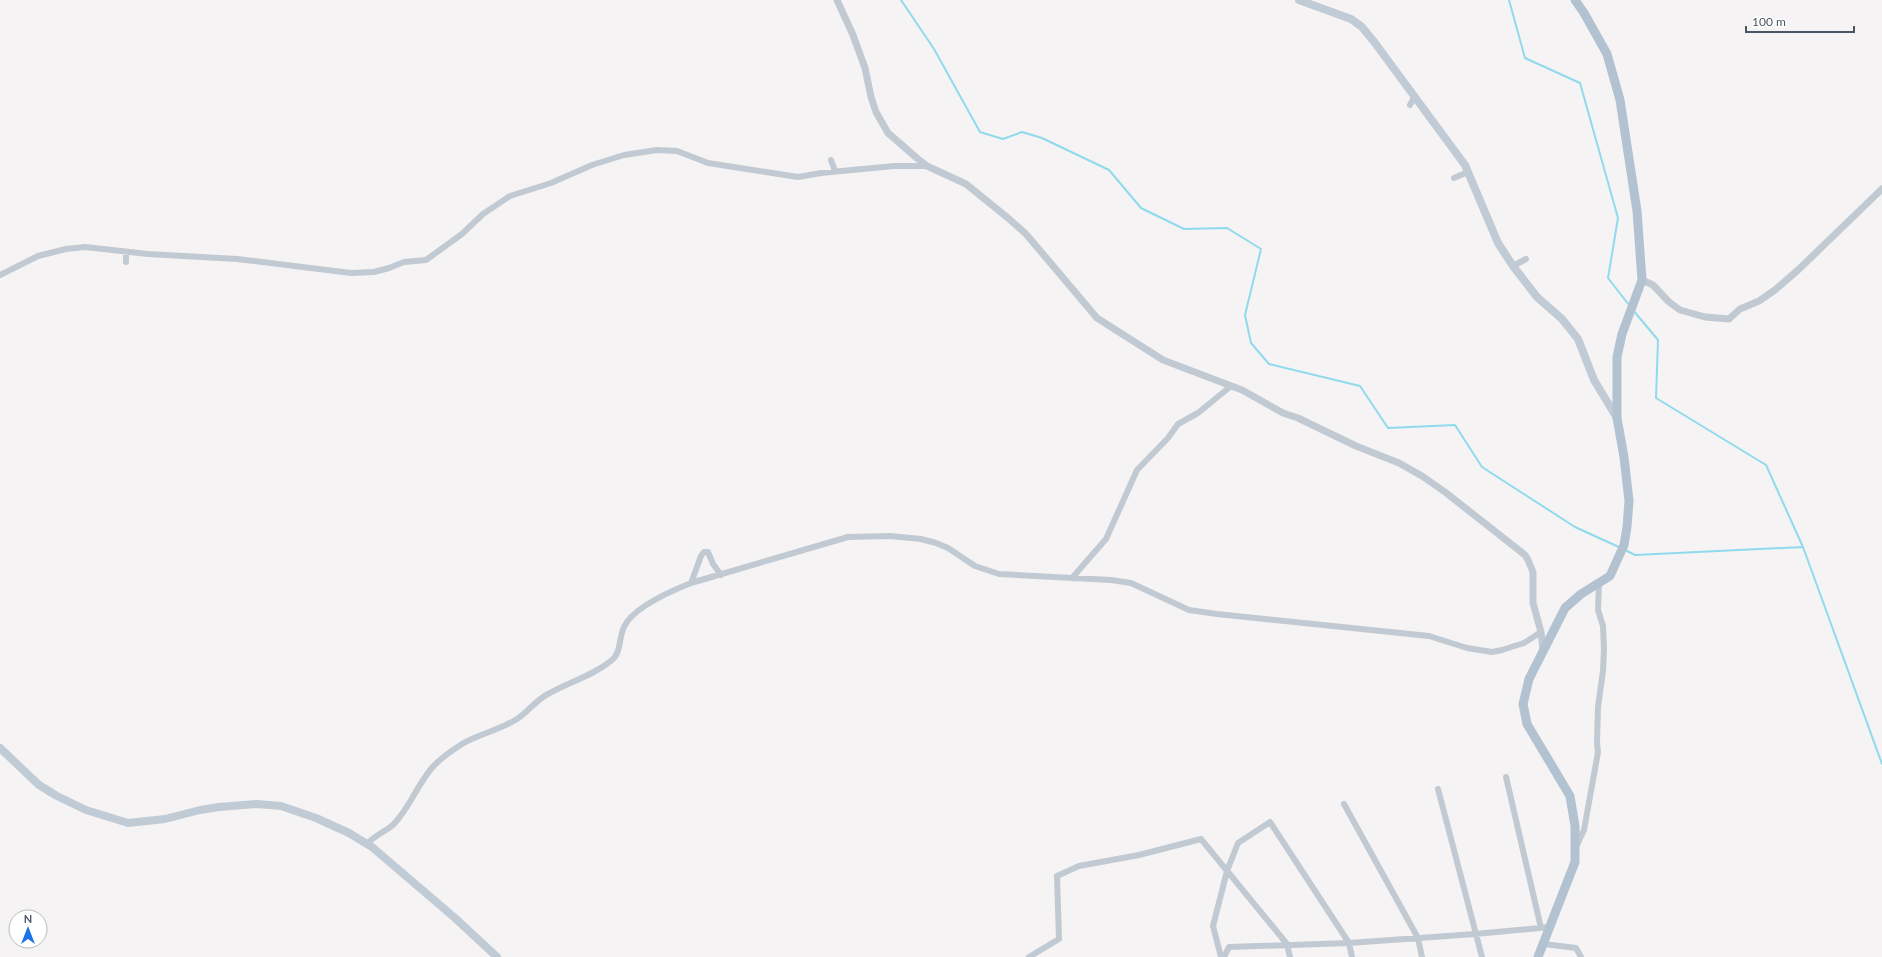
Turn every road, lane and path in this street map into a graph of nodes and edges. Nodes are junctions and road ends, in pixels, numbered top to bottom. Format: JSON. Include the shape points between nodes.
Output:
{"nodes":[{"id":1,"x":837,"y":0,"type":"edge"},
{"id":2,"x":1299,"y":0,"type":"edge"},
{"id":3,"x":1575,"y":0,"type":"edge"},
{"id":4,"x":1415,"y":96,"type":"junction"},
{"id":5,"x":1410,"y":105,"type":"dead end"},
{"id":6,"x":831,"y":160,"type":"dead end"},
{"id":7,"x":927,"y":166,"type":"junction"},
{"id":8,"x":835,"y":171,"type":"junction"},
{"id":9,"x":1468,"y":172,"type":"junction"},
{"id":10,"x":1454,"y":178,"type":"dead end"},
{"id":11,"x":1882,"y":189,"type":"edge"},
{"id":12,"x":126,"y":252,"type":"junction"},
{"id":13,"x":1526,"y":259,"type":"dead end"},
{"id":14,"x":126,"y":262,"type":"dead end"},
{"id":15,"x":1512,"y":266,"type":"junction"},
{"id":16,"x":0,"y":274,"type":"edge"},
{"id":17,"x":1642,"y":280,"type":"junction"},
{"id":18,"x":1231,"y":386,"type":"junction"},
{"id":19,"x":1617,"y":418,"type":"junction"},
{"id":20,"x":720,"y":575,"type":"junction"},
{"id":21,"x":1072,"y":578,"type":"junction"},
{"id":22,"x":1599,"y":582,"type":"junction"},
{"id":23,"x":691,"y":583,"type":"junction"},
{"id":24,"x":1541,"y":632,"type":"junction"},
{"id":25,"x":1543,"y":650,"type":"junction"},
{"id":26,"x":0,"y":748,"type":"edge"},
{"id":27,"x":1506,"y":777,"type":"dead end"},
{"id":28,"x":1438,"y":789,"type":"dead end"},
{"id":29,"x":1344,"y":804,"type":"dead end"},
{"id":30,"x":367,"y":844,"type":"junction"},
{"id":31,"x":1576,"y":847,"type":"junction"},
{"id":32,"x":1227,"y":871,"type":"junction"},
{"id":33,"x":1546,"y":928,"type":"junction"},
{"id":34,"x":1476,"y":934,"type":"junction"},
{"id":35,"x":1418,"y":938,"type":"junction"},
{"id":36,"x":1349,"y":943,"type":"junction"},
{"id":37,"x":1287,"y":944,"type":"junction"},
{"id":38,"x":1544,"y":944,"type":"junction"},
{"id":39,"x":497,"y":957,"type":"edge"},
{"id":40,"x":1029,"y":957,"type":"edge"},
{"id":41,"x":1221,"y":957,"type":"edge"},
{"id":42,"x":1224,"y":957,"type":"edge"},
{"id":43,"x":1290,"y":957,"type":"edge"},
{"id":44,"x":1352,"y":957,"type":"edge"},
{"id":45,"x":1422,"y":957,"type":"edge"},
{"id":46,"x":1482,"y":957,"type":"edge"},
{"id":47,"x":1538,"y":957,"type":"edge"},
{"id":48,"x":1581,"y":957,"type":"edge"}],
"edges":[{"from":1,"to":7,"type":"street","via":[[865,68],[871,97],[881,123],[896,141]]},
{"from":2,"to":4,"type":"main road","via":[[1351,19],[1362,27]]},
{"from":3,"to":17,"type":"main road","via":[[1607,54],[1620,100],[1637,211]]},
{"from":4,"to":5,"type":"street"},
{"from":4,"to":9,"type":"main road","via":[[1458,153]]},
{"from":6,"to":8,"type":"street"},
{"from":7,"to":8,"type":"street"},
{"from":7,"to":18,"type":"street","via":[[966,184],[1026,234],[1097,318],[1163,360]]},
{"from":8,"to":12,"type":"street","via":[[798,177],[708,163],[677,152],[657,150],[624,155],[510,196],[483,214],[462,234],[426,260],[404,262],[374,272],[351,273],[237,259]]},
{"from":9,"to":10,"type":"street"},
{"from":9,"to":15,"type":"main road","via":[[1498,243]]},
{"from":11,"to":17,"type":"street","via":[[1786,280],[1759,301],[1740,309],[1729,319],[1705,317],[1680,310],[1653,284]]},
{"from":12,"to":14,"type":"street"},
{"from":12,"to":16,"type":"street","via":[[91,247],[66,249],[38,256]]},
{"from":13,"to":15,"type":"street"},
{"from":15,"to":19,"type":"main road","via":[[1537,297],[1562,319],[1578,339],[1594,380]]},
{"from":17,"to":19,"type":"main road","via":[[1622,334],[1617,357]]},
{"from":18,"to":21,"type":"street","via":[[1198,413],[1178,424],[1137,470],[1106,539]]},
{"from":18,"to":24,"type":"street","via":[[1283,413],[1304,420],[1416,473],[1501,535],[1525,555],[1532,566],[1534,603]]},
{"from":19,"to":22,"type":"main road","via":[[1629,501],[1627,527],[1624,545],[1610,576]]},
{"from":20,"to":21,"type":"street","via":[[848,537],[890,536],[936,543],[975,566],[999,574]]},
{"from":20,"to":23,"type":"street"},
{"from":20,"to":23,"type":"street","via":[[708,552],[704,552]]},
{"from":21,"to":24,"type":"street","via":[[1131,583],[1189,610],[1429,636],[1467,648],[1492,652],[1524,643]]},
{"from":22,"to":25,"type":"main road","via":[[1565,608]]},
{"from":22,"to":31,"type":"street","via":[[1598,610],[1603,626],[1604,649],[1598,707],[1598,752],[1584,830]]},
{"from":23,"to":30,"type":"street","via":[[662,596],[631,616],[622,631],[616,657],[612,661],[597,671],[546,694],[513,721],[466,742],[446,755],[431,769],[393,825],[373,837]]},
{"from":24,"to":25,"type":"street"},
{"from":25,"to":31,"type":"main road","via":[[1529,679],[1523,704],[1527,724],[1570,796]]},
{"from":26,"to":30,"type":"main road","via":[[39,785],[57,796],[86,810],[128,823],[165,819],[218,807],[272,805],[316,818],[350,833]]},
{"from":27,"to":33,"type":"street"},
{"from":28,"to":34,"type":"street"},
{"from":29,"to":35,"type":"street"},
{"from":30,"to":39,"type":"main road"},
{"from":31,"to":33,"type":"main road","via":[[1575,862]]},
{"from":32,"to":36,"type":"street","via":[[1238,843],[1270,822]]},
{"from":32,"to":37,"type":"street"},
{"from":32,"to":40,"type":"street","via":[[1201,839],[1139,855],[1079,866],[1057,876],[1059,939]]},
{"from":32,"to":41,"type":"street","via":[[1213,926]]},
{"from":33,"to":34,"type":"street"},
{"from":33,"to":38,"type":"main road"},
{"from":34,"to":35,"type":"street"},
{"from":34,"to":46,"type":"street"},
{"from":35,"to":36,"type":"street"},
{"from":35,"to":45,"type":"street"},
{"from":36,"to":37,"type":"street"},
{"from":36,"to":44,"type":"street"},
{"from":37,"to":42,"type":"street","via":[[1229,947]]},
{"from":37,"to":43,"type":"street"},
{"from":38,"to":47,"type":"main road"},
{"from":38,"to":48,"type":"street","via":[[1576,948]]}]}
